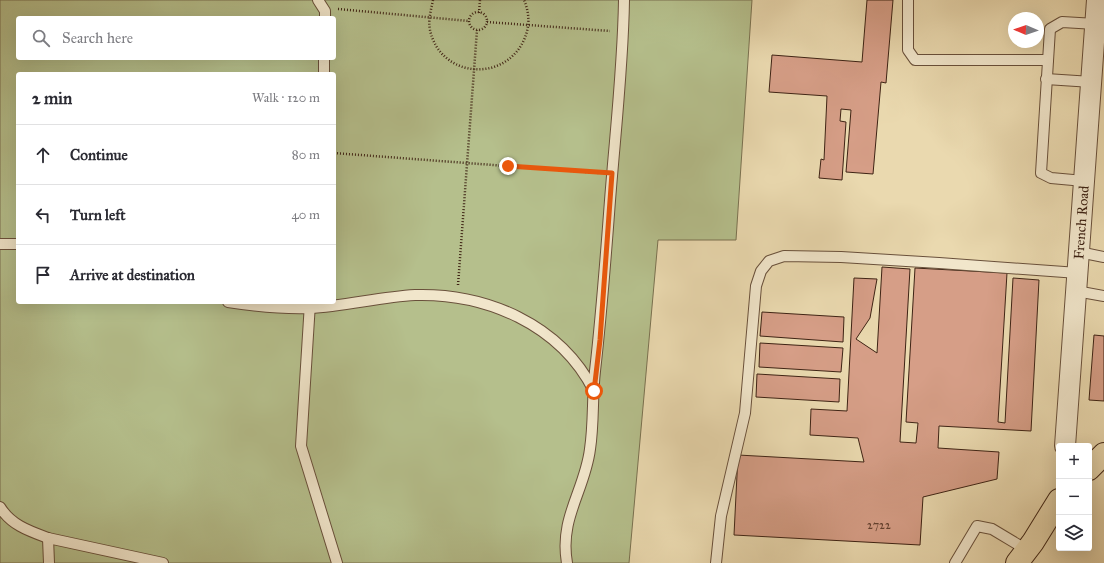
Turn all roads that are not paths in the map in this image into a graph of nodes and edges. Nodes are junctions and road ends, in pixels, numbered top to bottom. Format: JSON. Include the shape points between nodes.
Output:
{"nodes":[{"id":1,"x":318,"y":0,"type":"edge"},
{"id":2,"x":624,"y":0,"type":"edge"},
{"id":3,"x":908,"y":0,"type":"edge"},
{"id":4,"x":1098,"y":0,"type":"edge"},
{"id":5,"x":325,"y":14,"type":"edge"},
{"id":6,"x":1096,"y":24,"type":"junction"},
{"id":7,"x":324,"y":60,"type":"edge"},
{"id":8,"x":1048,"y":60,"type":"junction"},
{"id":9,"x":324,"y":72,"type":"edge"},
{"id":10,"x":1046,"y":79,"type":"junction"},
{"id":11,"x":1092,"y":82,"type":"junction"},
{"id":12,"x":1084,"y":181,"type":"junction"},
{"id":13,"x":0,"y":244,"type":"edge"},
{"id":14,"x":16,"y":244,"type":"edge"},
{"id":15,"x":1079,"y":252,"type":"junction"},
{"id":16,"x":1104,"y":257,"type":"edge"},
{"id":17,"x":1077,"y":282,"type":"junction"},
{"id":18,"x":1104,"y":296,"type":"edge"},
{"id":19,"x":336,"y":303,"type":"edge"},
{"id":20,"x":283,"y":304,"type":"edge"},
{"id":21,"x":321,"y":304,"type":"edge"},
{"id":22,"x":310,"y":305,"type":"edge"},
{"id":23,"x":594,"y":391,"type":"junction"},
{"id":24,"x":1065,"y":443,"type":"edge"},
{"id":25,"x":1104,"y":454,"type":"edge"},
{"id":26,"x":1092,"y":466,"type":"edge"},
{"id":27,"x":1056,"y":505,"type":"edge"},
{"id":28,"x":0,"y":507,"type":"edge"},
{"id":29,"x":48,"y":538,"type":"junction"},
{"id":30,"x":1022,"y":556,"type":"edge"},
{"id":31,"x":49,"y":563,"type":"edge"},
{"id":32,"x":162,"y":563,"type":"edge"},
{"id":33,"x":337,"y":563,"type":"edge"},
{"id":34,"x":567,"y":563,"type":"edge"},
{"id":35,"x":716,"y":563,"type":"edge"},
{"id":36,"x":954,"y":563,"type":"edge"}],
"edges":[{"from":1,"to":5,"type":"lane"},
{"from":2,"to":23,"type":"lane","via":[[600,340]]},
{"from":3,"to":8,"type":"lane","via":[[908,50],[915,60]]},
{"from":4,"to":6,"type":"street","name":"French Road"},
{"from":6,"to":8,"type":"lane","via":[[1062,22],[1050,29]]},
{"from":6,"to":11,"type":"street","name":"French Road"},
{"from":7,"to":9,"type":"lane"},
{"from":8,"to":10,"type":"lane"},
{"from":10,"to":11,"type":"lane"},
{"from":10,"to":12,"type":"lane","via":[[1041,173],[1051,178]]},
{"from":11,"to":12,"type":"street","name":"French Road"},
{"from":12,"to":15,"type":"street","name":"French Road"},
{"from":13,"to":14,"type":"lane"},
{"from":15,"to":16,"type":"lane"},
{"from":15,"to":17,"type":"street","name":"French Road"},
{"from":17,"to":18,"type":"lane"},
{"from":17,"to":24,"type":"street","name":"French Road"},
{"from":17,"to":35,"type":"lane","via":[[841,257],[784,256],[769,261],[761,271],[756,286],[745,413],[720,516]]},
{"from":19,"to":23,"type":"lane","via":[[413,296],[457,297],[498,308],[538,328],[565,350]]},
{"from":20,"to":22,"type":"lane"},
{"from":21,"to":22,"type":"lane"},
{"from":22,"to":33,"type":"lane","via":[[301,446]]},
{"from":23,"to":34,"type":"lane","via":[[590,451],[567,527],[564,548]]},
{"from":25,"to":26,"type":"main road"},
{"from":27,"to":30,"type":"main road"},
{"from":28,"to":29,"type":"lane","via":[[5,516],[17,526]]},
{"from":29,"to":31,"type":"lane"},
{"from":29,"to":32,"type":"lane"},
{"from":30,"to":36,"type":"lane","via":[[992,529],[977,526]]}]}
